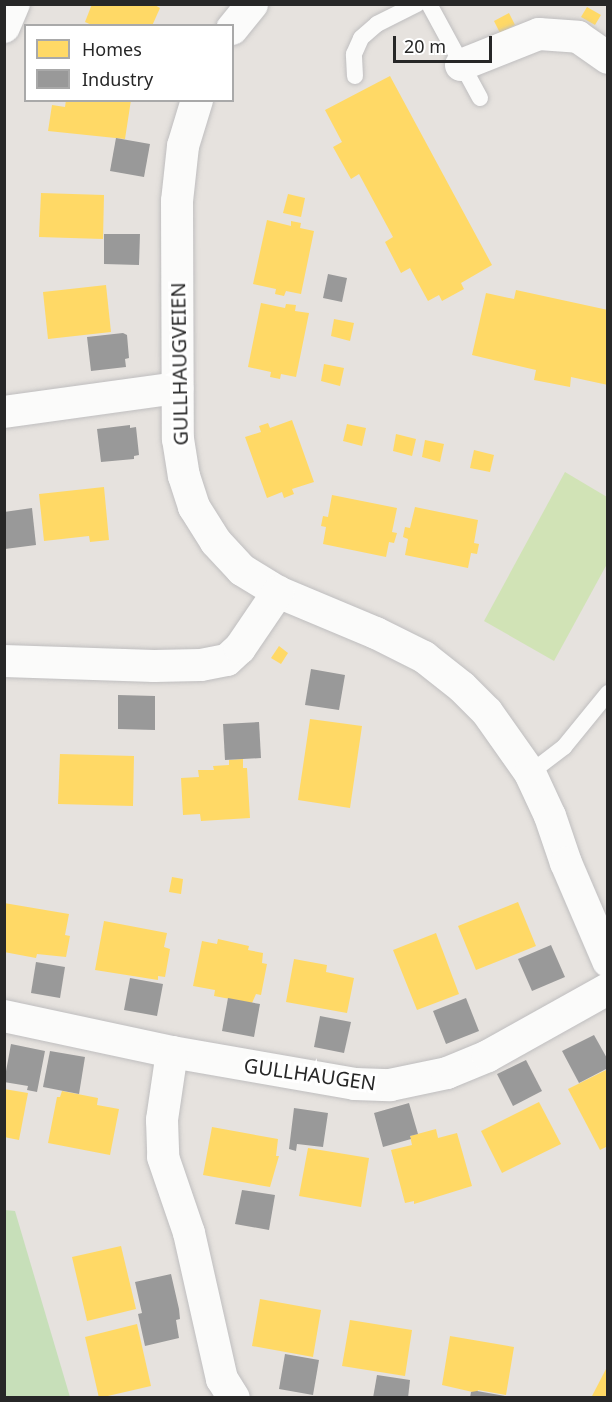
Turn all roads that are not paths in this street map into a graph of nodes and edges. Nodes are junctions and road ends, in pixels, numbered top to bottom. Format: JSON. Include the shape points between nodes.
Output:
{"nodes":[{"id":1,"x":14,"y":4,"type":"edge"},
{"id":2,"x":417,"y":4,"type":"edge"},
{"id":3,"x":429,"y":4,"type":"edge"},
{"id":4,"x":4,"y":27,"type":"edge"},
{"id":5,"x":608,"y":58,"type":"edge"},
{"id":6,"x":461,"y":65,"type":"junction"},
{"id":7,"x":355,"y":76,"type":"dead end"},
{"id":8,"x":480,"y":98,"type":"dead end"},
{"id":9,"x":196,"y":102,"type":"edge"},
{"id":10,"x":177,"y":388,"type":"junction"},
{"id":11,"x":4,"y":412,"type":"edge"},
{"id":12,"x":278,"y":592,"type":"junction"},
{"id":13,"x":4,"y":661,"type":"edge"},
{"id":14,"x":608,"y":693,"type":"edge"},
{"id":15,"x":530,"y":773,"type":"junction"},
{"id":16,"x":608,"y":961,"type":"edge"},
{"id":17,"x":608,"y":989,"type":"edge"},
{"id":18,"x":4,"y":1016,"type":"edge"},
{"id":19,"x":172,"y":1052,"type":"junction"},
{"id":20,"x":234,"y":1398,"type":"edge"}],
"edges":[{"from":1,"to":4,"type":"street"},
{"from":2,"to":7,"type":"lane","via":[[377,24],[361,38],[354,54]]},
{"from":3,"to":6,"type":"lane"},
{"from":5,"to":6,"type":"street","via":[[578,37],[539,34]]},
{"from":6,"to":8,"type":"lane"},
{"from":9,"to":10,"type":"street","name":"GULLHAUGVEIEN","via":[[183,146],[177,201]]},
{"from":10,"to":11,"type":"street"},
{"from":10,"to":12,"type":"street","name":"GULLHAUGVEIEN","via":[[178,439],[194,507],[216,542],[242,570]]},
{"from":12,"to":13,"type":"street","via":[[240,648],[227,660],[154,666]]},
{"from":12,"to":15,"type":"street","name":"GULLHAUGVEIEN","via":[[424,657],[487,712]]},
{"from":14,"to":15,"type":"lane","via":[[564,747]]},
{"from":15,"to":16,"type":"street","name":"GULLHAUGVEIEN"},
{"from":17,"to":19,"type":"street","name":"GULLHAUGEN","via":[[488,1056],[447,1073],[399,1084],[355,1084]]},
{"from":18,"to":19,"type":"street","name":"GULLHAUGEN"},
{"from":19,"to":20,"type":"street","via":[[162,1120],[164,1157],[189,1233],[222,1379]]}]}
